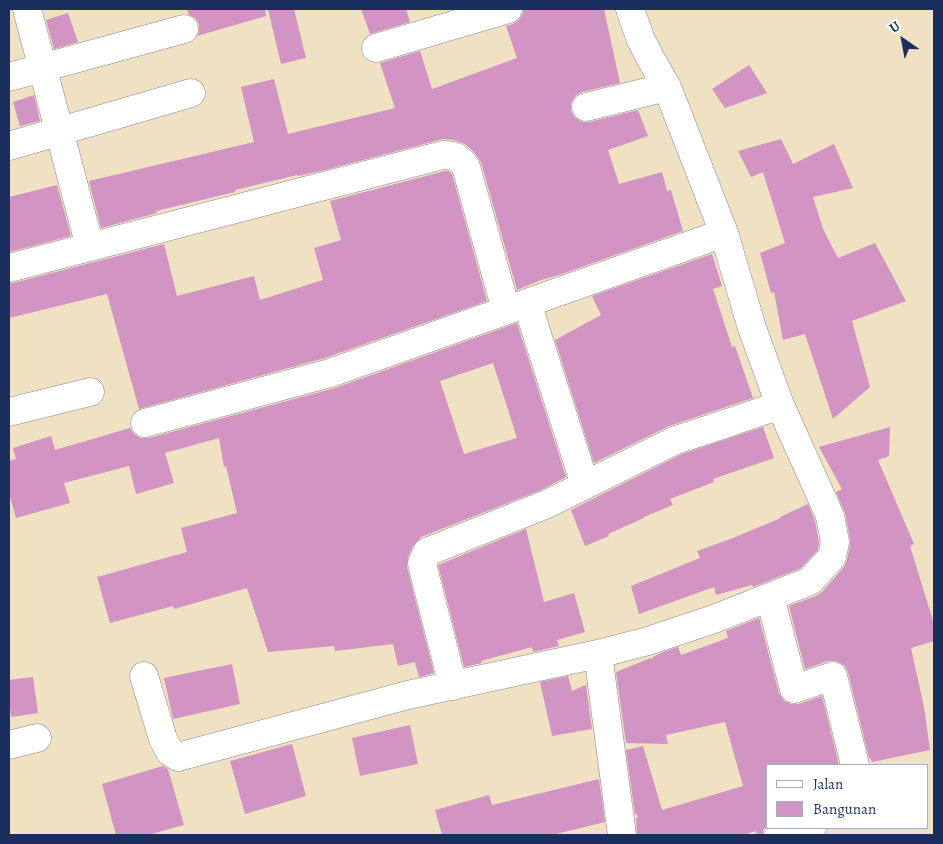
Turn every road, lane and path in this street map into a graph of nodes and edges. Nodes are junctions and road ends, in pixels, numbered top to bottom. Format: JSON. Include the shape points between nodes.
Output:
{"nodes":[{"id":1,"x":27,"y":9,"type":"edge"},
{"id":2,"x":508,"y":9,"type":"edge"},
{"id":3,"x":630,"y":9,"type":"edge"},
{"id":4,"x":184,"y":29,"type":"dead end"},
{"id":5,"x":376,"y":48,"type":"dead end"},
{"id":6,"x":43,"y":67,"type":"junction"},
{"id":7,"x":9,"y":77,"type":"edge"},
{"id":8,"x":668,"y":87,"type":"junction"},
{"id":9,"x":191,"y":94,"type":"dead end"},
{"id":10,"x":586,"y":107,"type":"dead end"},
{"id":11,"x":59,"y":131,"type":"junction"},
{"id":12,"x":9,"y":146,"type":"edge"},
{"id":13,"x":724,"y":233,"type":"junction"},
{"id":14,"x":90,"y":247,"type":"junction"},
{"id":15,"x":9,"y":268,"type":"edge"},
{"id":16,"x":517,"y":306,"type":"junction"},
{"id":17,"x":90,"y":392,"type":"dead end"},
{"id":18,"x":780,"y":404,"type":"junction"},
{"id":19,"x":9,"y":412,"type":"edge"},
{"id":20,"x":145,"y":423,"type":"dead end"},
{"id":21,"x":585,"y":486,"type":"junction"},
{"id":22,"x":770,"y":597,"type":"junction"},
{"id":23,"x":598,"y":654,"type":"junction"},
{"id":24,"x":144,"y":676,"type":"dead end"},
{"id":25,"x":453,"y":686,"type":"junction"},
{"id":26,"x":37,"y":738,"type":"dead end"},
{"id":27,"x":9,"y":745,"type":"edge"},
{"id":28,"x":856,"y":764,"type":"edge"},
{"id":29,"x":807,"y":829,"type":"edge"},
{"id":30,"x":622,"y":835,"type":"edge"},
{"id":31,"x":778,"y":835,"type":"edge"}],
"edges":[{"from":1,"to":6,"type":"street"},
{"from":2,"to":5,"type":"street"},
{"from":3,"to":8,"type":"street","via":[[641,40]]},
{"from":4,"to":6,"type":"street"},
{"from":6,"to":7,"type":"street"},
{"from":6,"to":11,"type":"street"},
{"from":8,"to":10,"type":"street"},
{"from":8,"to":13,"type":"street"},
{"from":9,"to":11,"type":"street"},
{"from":11,"to":12,"type":"street"},
{"from":11,"to":14,"type":"street"},
{"from":13,"to":16,"type":"street"},
{"from":13,"to":18,"type":"street","via":[[752,328]]},
{"from":14,"to":15,"type":"street"},
{"from":14,"to":16,"type":"street","via":[[452,155],[461,159],[466,167]]},
{"from":16,"to":20,"type":"street","via":[[330,373]]},
{"from":16,"to":21,"type":"street"},
{"from":17,"to":19,"type":"street"},
{"from":18,"to":21,"type":"street","via":[[676,440]]},
{"from":18,"to":22,"type":"street","via":[[830,516],[835,542],[832,557],[810,581]]},
{"from":21,"to":25,"type":"street","via":[[427,552],[422,563]]},
{"from":22,"to":23,"type":"street","via":[[648,641]]},
{"from":22,"to":28,"type":"street","via":[[794,689],[834,676]]},
{"from":23,"to":25,"type":"street"},
{"from":23,"to":30,"type":"street"},
{"from":24,"to":25,"type":"street","via":[[163,739],[170,752],[178,757],[408,695]]},
{"from":26,"to":27,"type":"street"},
{"from":29,"to":31,"type":"street"}]}
